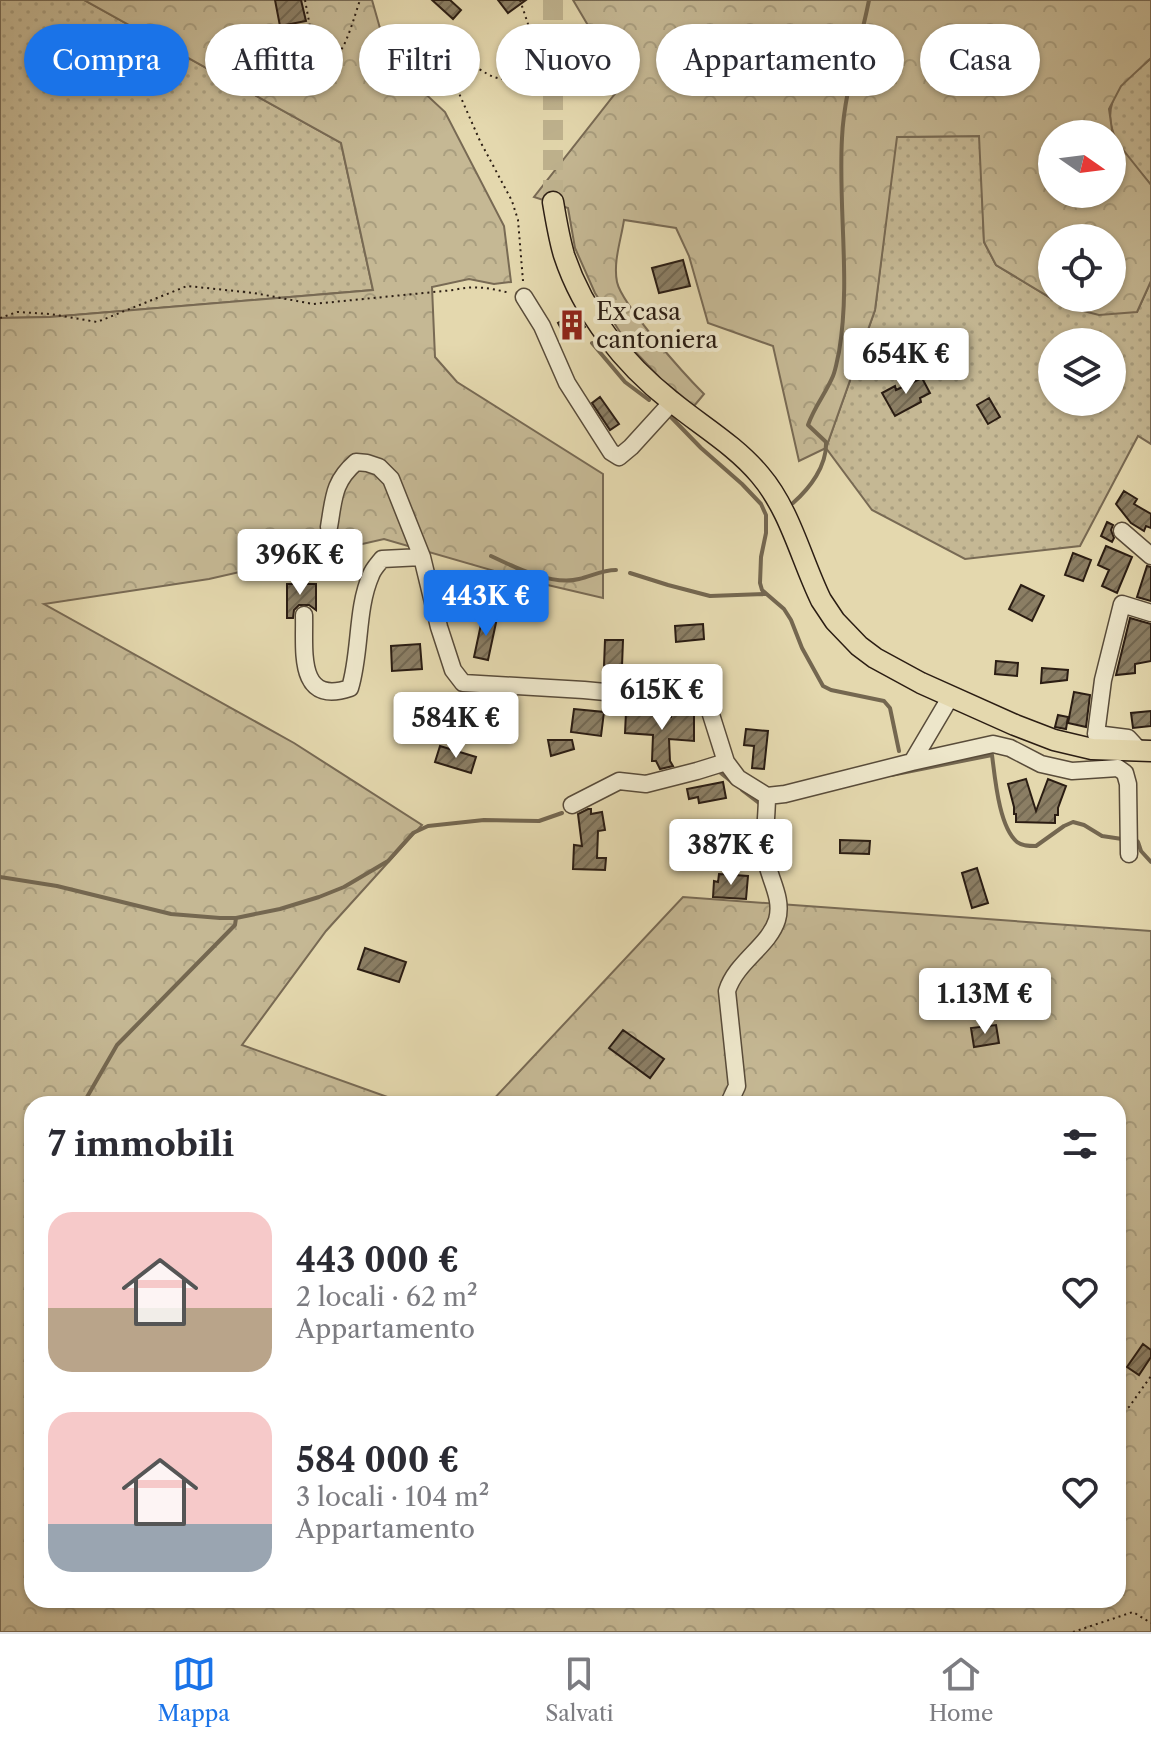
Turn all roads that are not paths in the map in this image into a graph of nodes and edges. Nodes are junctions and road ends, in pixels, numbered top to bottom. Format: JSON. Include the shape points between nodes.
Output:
{"nodes":[{"id":1,"x":553,"y":202,"type":"tunnel mouth"},
{"id":2,"x":524,"y":297,"type":"road end"},
{"id":3,"x":672,"y":402,"type":"junction"},
{"id":4,"x":329,"y":527,"type":"dead end"},
{"id":5,"x":1122,"y":531,"type":"dead end"},
{"id":6,"x":1151,"y":556,"type":"edge"},
{"id":7,"x":422,"y":557,"type":"junction"},
{"id":8,"x":1151,"y":613,"type":"edge"},
{"id":9,"x":304,"y":615,"type":"dead end"},
{"id":10,"x":951,"y":696,"type":"junction"},
{"id":11,"x":1145,"y":751,"type":"edge"},
{"id":12,"x":726,"y":762,"type":"junction"},
{"id":13,"x":912,"y":762,"type":"junction"},
{"id":14,"x":767,"y":796,"type":"junction"},
{"id":15,"x":572,"y":805,"type":"dead end"},
{"id":16,"x":1129,"y":854,"type":"dead end"},
{"id":17,"x":732,"y":1096,"type":"edge"}],
"edges":[{"from":1,"to":3,"type":"main road","via":[[565,257],[593,314],[628,363]]},
{"from":2,"to":3,"type":"street","via":[[567,383],[611,452],[619,457]]},
{"from":3,"to":10,"type":"main road","via":[[766,482],[821,600],[842,629],[875,658]]},
{"from":4,"to":7,"type":"street","via":[[335,488],[356,462],[367,463],[391,479]]},
{"from":5,"to":6,"type":"street"},
{"from":7,"to":9,"type":"street","via":[[382,559],[371,574],[350,688],[333,693],[311,682],[305,669]]},
{"from":7,"to":12,"type":"street","via":[[453,670],[463,683],[701,701],[708,705]]},
{"from":8,"to":11,"type":"street","via":[[1122,604],[1096,734],[1128,738]]},
{"from":10,"to":11,"type":"main road","via":[[1054,740],[1092,749]]},
{"from":10,"to":13,"type":"street"},
{"from":12,"to":14,"type":"street","via":[[738,778]]},
{"from":12,"to":15,"type":"street","via":[[646,784],[619,781]]},
{"from":13,"to":14,"type":"street"},
{"from":13,"to":16,"type":"street","via":[[993,744],[1072,771],[1118,768],[1128,784]]},
{"from":14,"to":17,"type":"street","via":[[765,856],[778,896],[777,919],[731,977],[727,991],[737,1086]]}]}
